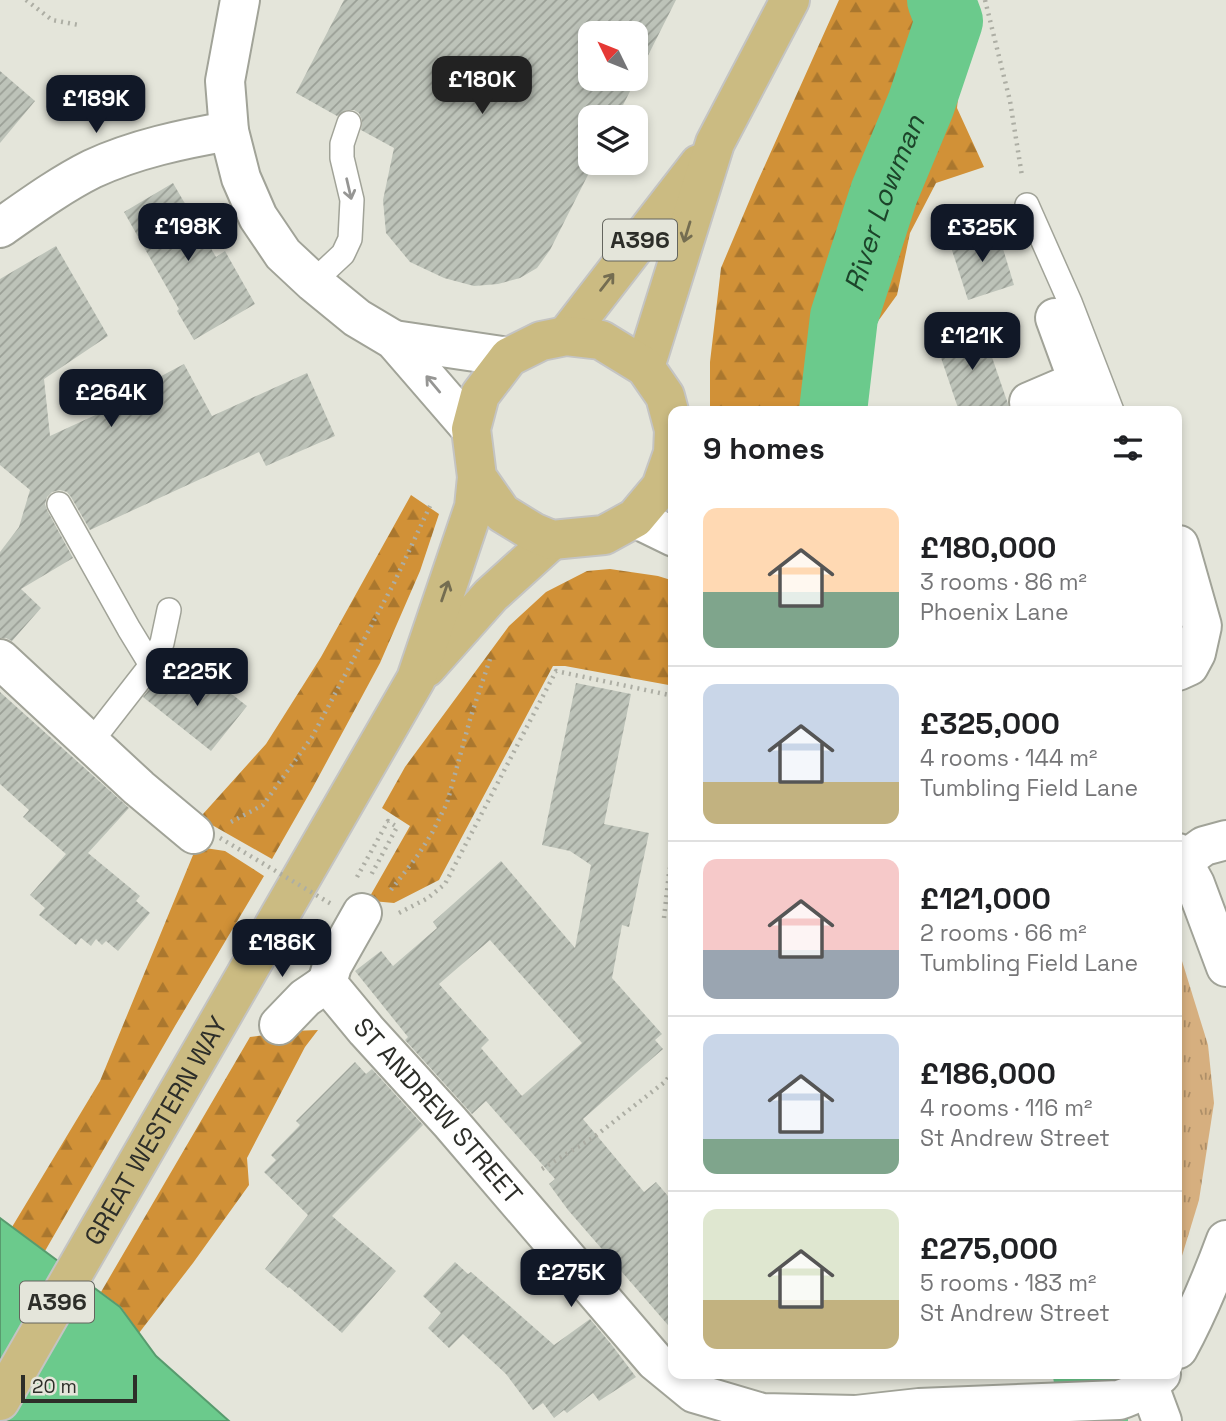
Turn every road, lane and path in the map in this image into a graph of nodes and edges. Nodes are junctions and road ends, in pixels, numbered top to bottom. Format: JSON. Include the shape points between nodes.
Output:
{"nodes":[{"id":1,"x":26,"y":0,"type":"edge"},
{"id":2,"x":240,"y":0,"type":"edge"},
{"id":3,"x":790,"y":0,"type":"edge"},
{"id":4,"x":985,"y":0,"type":"edge"},
{"id":5,"x":79,"y":25,"type":"dead end"},
{"id":6,"x":349,"y":123,"type":"dead end"},
{"id":7,"x":229,"y":131,"type":"junction"},
{"id":8,"x":715,"y":143,"type":"junction"},
{"id":9,"x":1027,"y":205,"type":"joint"},
{"id":10,"x":0,"y":228,"type":"edge"},
{"id":11,"x":313,"y":282,"type":"junction"},
{"id":12,"x":1055,"y":318,"type":"dead end"},
{"id":13,"x":566,"y":336,"type":"junction"},
{"id":14,"x":394,"y":340,"type":"junction"},
{"id":15,"x":509,"y":357,"type":"junction"},
{"id":16,"x":645,"y":366,"type":"junction"},
{"id":17,"x":1084,"y":396,"type":"edge"},
{"id":18,"x":1029,"y":402,"type":"dead end"},
{"id":19,"x":1110,"y":406,"type":"edge"},
{"id":20,"x":668,"y":407,"type":"edge"},
{"id":21,"x":471,"y":429,"type":"junction"},
{"id":22,"x":668,"y":468,"type":"edge"},
{"id":23,"x":477,"y":477,"type":"junction"},
{"id":24,"x":59,"y":503,"type":"dead end"},
{"id":25,"x":635,"y":518,"type":"junction"},
{"id":26,"x":668,"y":534,"type":"edge"},
{"id":27,"x":552,"y":540,"type":"junction"},
{"id":28,"x":1182,"y":556,"type":"edge"},
{"id":29,"x":169,"y":610,"type":"dead end"},
{"id":30,"x":495,"y":644,"type":"dead end"},
{"id":31,"x":0,"y":659,"type":"edge"},
{"id":32,"x":152,"y":665,"type":"junction"},
{"id":33,"x":1182,"y":669,"type":"edge"},
{"id":34,"x":416,"y":679,"type":"junction"},
{"id":35,"x":668,"y":695,"type":"edge"},
{"id":36,"x":91,"y":742,"type":"junction"},
{"id":37,"x":214,"y":832,"type":"junction"},
{"id":38,"x":1226,"y":840,"type":"edge"},
{"id":39,"x":1182,"y":856,"type":"edge"},
{"id":40,"x":1182,"y":861,"type":"edge"},
{"id":41,"x":668,"y":882,"type":"edge"},
{"id":42,"x":361,"y":902,"type":"junction"},
{"id":43,"x":664,"y":918,"type":"dead end"},
{"id":44,"x":1226,"y":967,"type":"edge"},
{"id":45,"x":327,"y":983,"type":"junction"},
{"id":46,"x":279,"y":1025,"type":"dead end"},
{"id":47,"x":668,"y":1078,"type":"edge"},
{"id":48,"x":510,"y":1193,"type":"junction"},
{"id":49,"x":1226,"y":1240,"type":"edge"},
{"id":50,"x":1219,"y":1280,"type":"edge"},
{"id":51,"x":1182,"y":1342,"type":"edge"},
{"id":52,"x":668,"y":1371,"type":"edge"},
{"id":53,"x":678,"y":1379,"type":"edge"},
{"id":54,"x":1143,"y":1386,"type":"edge"},
{"id":55,"x":0,"y":1401,"type":"edge"},
{"id":56,"x":919,"y":1414,"type":"edge"},
{"id":57,"x":1162,"y":1421,"type":"edge"}],
"edges":[{"from":1,"to":5,"type":"path","via":[[52,20]]},
{"from":2,"to":7,"type":"street","via":[[225,81]]},
{"from":3,"to":8,"type":"main road","number":"A396"},
{"from":4,"to":9,"type":"path","via":[[1010,101]]},
{"from":6,"to":11,"type":"lane","one_way":true,"via":[[342,158],[352,200],[350,239],[343,254]]},
{"from":7,"to":10,"type":"street","via":[[137,151],[92,170]]},
{"from":7,"to":11,"type":"street","via":[[241,178],[258,217],[283,254]]},
{"from":13,"to":8,"type":"main road","number":"A396","one_way":true},
{"from":8,"to":16,"type":"main road","number":"A396","one_way":true},
{"from":9,"to":19,"type":"lane"},
{"from":11,"to":14,"type":"street","via":[[357,318]]},
{"from":12,"to":17,"type":"street"},
{"from":13,"to":15,"type":"main road","number":"A396","via":[[541,341]]},
{"from":13,"to":16,"type":"main road","number":"A396","via":[[601,340]]},
{"from":14,"to":15,"type":"street"},
{"from":21,"to":14,"type":"street","one_way":true},
{"from":15,"to":21,"type":"main road","number":"A396","via":[[480,395]]},
{"from":16,"to":20,"type":"main road","number":"A396"},
{"from":17,"to":18,"type":"street"},
{"from":21,"to":23,"type":"main road","number":"A396"},
{"from":22,"to":25,"type":"main road","number":"A396","via":[[661,487]]},
{"from":23,"to":27,"type":"main road","number":"A396","via":[[502,513]]},
{"from":34,"to":23,"type":"main road","number":"A396","one_way":true,"via":[[474,507]]},
{"from":23,"to":37,"type":"path","via":[[438,490],[312,737],[263,805]]},
{"from":24,"to":32,"type":"lane"},
{"from":25,"to":26,"type":"street"},
{"from":25,"to":27,"type":"main road","number":"A396","via":[[604,535]]},
{"from":27,"to":34,"type":"main road","number":"A396","via":[[491,595]]},
{"from":28,"to":33,"type":"street","via":[[1202,626],[1196,653]]},
{"from":29,"to":32,"type":"lane"},
{"from":30,"to":42,"type":"path","via":[[447,803],[418,855]]},
{"from":31,"to":36,"type":"street"},
{"from":32,"to":36,"type":"lane"},
{"from":34,"to":55,"type":"main road","name":"GREAT WESTERN WAY","number":"A396"},
{"from":35,"to":42,"type":"path","via":[[556,671],[445,884],[428,898]]},
{"from":36,"to":37,"type":"street","via":[[139,788]]},
{"from":37,"to":42,"type":"path","bridge":true},
{"from":38,"to":39,"type":"street"},
{"from":40,"to":44,"type":"street"},
{"from":41,"to":43,"type":"path"},
{"from":42,"to":42,"type":"path","via":[[397,827],[388,821]]},
{"from":42,"to":45,"type":"street"},
{"from":45,"to":46,"type":"street"},
{"from":45,"to":48,"type":"street","name":"ST ANDREW STREET"},
{"from":47,"to":48,"type":"path","via":[[594,1137]]},
{"from":48,"to":52,"type":"street","name":"ST ANDREW STREET"},
{"from":49,"to":50,"type":"street"},
{"from":50,"to":51,"type":"street"},
{"from":53,"to":56,"type":"street","name":"ST ANDREW STREET","via":[[694,1392],[762,1413]]},
{"from":54,"to":56,"type":"street","name":"ST ANDREW STREET"},
{"from":54,"to":57,"type":"street"}]}
